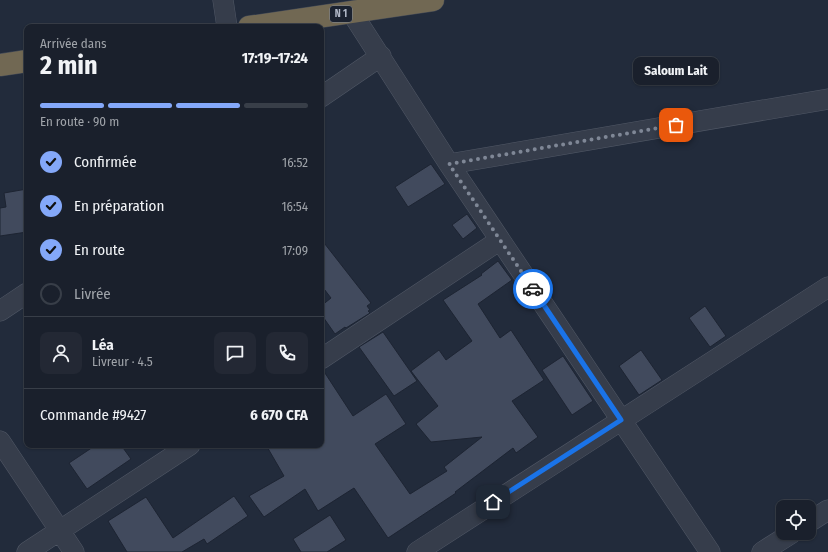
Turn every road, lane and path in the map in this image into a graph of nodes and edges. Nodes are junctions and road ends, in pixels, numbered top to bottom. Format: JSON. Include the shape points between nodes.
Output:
{"nodes":[{"id":1,"x":223,"y":0,"type":"edge"},
{"id":2,"x":433,"y":0,"type":"edge"},
{"id":3,"x":352,"y":13,"type":"junction"},
{"id":4,"x":227,"y":24,"type":"edge"},
{"id":5,"x":271,"y":24,"type":"edge"},
{"id":6,"x":380,"y":56,"type":"junction"},
{"id":7,"x":24,"y":61,"type":"edge"},
{"id":8,"x":0,"y":65,"type":"edge"},
{"id":9,"x":324,"y":95,"type":"edge"},
{"id":10,"x":828,"y":99,"type":"edge"},
{"id":11,"x":449,"y":164,"type":"junction"},
{"id":12,"x":500,"y":240,"type":"junction"},
{"id":13,"x":828,"y":287,"type":"edge"},
{"id":14,"x":24,"y":295,"type":"edge"},
{"id":15,"x":0,"y":311,"type":"edge"},
{"id":16,"x":324,"y":356,"type":"edge"},
{"id":17,"x":621,"y":420,"type":"junction"},
{"id":18,"x":0,"y":442,"type":"edge"},
{"id":19,"x":185,"y":448,"type":"edge"},
{"id":20,"x":828,"y":510,"type":"edge"},
{"id":21,"x":816,"y":518,"type":"edge"},
{"id":22,"x":60,"y":531,"type":"junction"},
{"id":23,"x":781,"y":540,"type":"edge"},
{"id":24,"x":27,"y":552,"type":"edge"},
{"id":25,"x":74,"y":552,"type":"edge"},
{"id":26,"x":417,"y":552,"type":"edge"},
{"id":27,"x":710,"y":552,"type":"edge"},
{"id":28,"x":762,"y":552,"type":"edge"}],
"edges":[{"from":1,"to":4,"type":"street"},
{"from":2,"to":3,"type":"highway","number":"N 1"},
{"from":3,"to":5,"type":"highway","number":"N 1"},
{"from":3,"to":6,"type":"street"},
{"from":6,"to":9,"type":"street"},
{"from":6,"to":11,"type":"street"},
{"from":7,"to":8,"type":"highway"},
{"from":10,"to":11,"type":"street"},
{"from":11,"to":12,"type":"street"},
{"from":12,"to":16,"type":"street"},
{"from":12,"to":17,"type":"street"},
{"from":13,"to":17,"type":"street"},
{"from":14,"to":15,"type":"street"},
{"from":17,"to":26,"type":"street"},
{"from":17,"to":27,"type":"street"},
{"from":18,"to":22,"type":"street"},
{"from":19,"to":22,"type":"street"},
{"from":20,"to":21,"type":"street"},
{"from":22,"to":24,"type":"street"},
{"from":22,"to":25,"type":"street"},
{"from":23,"to":28,"type":"street"}]}
